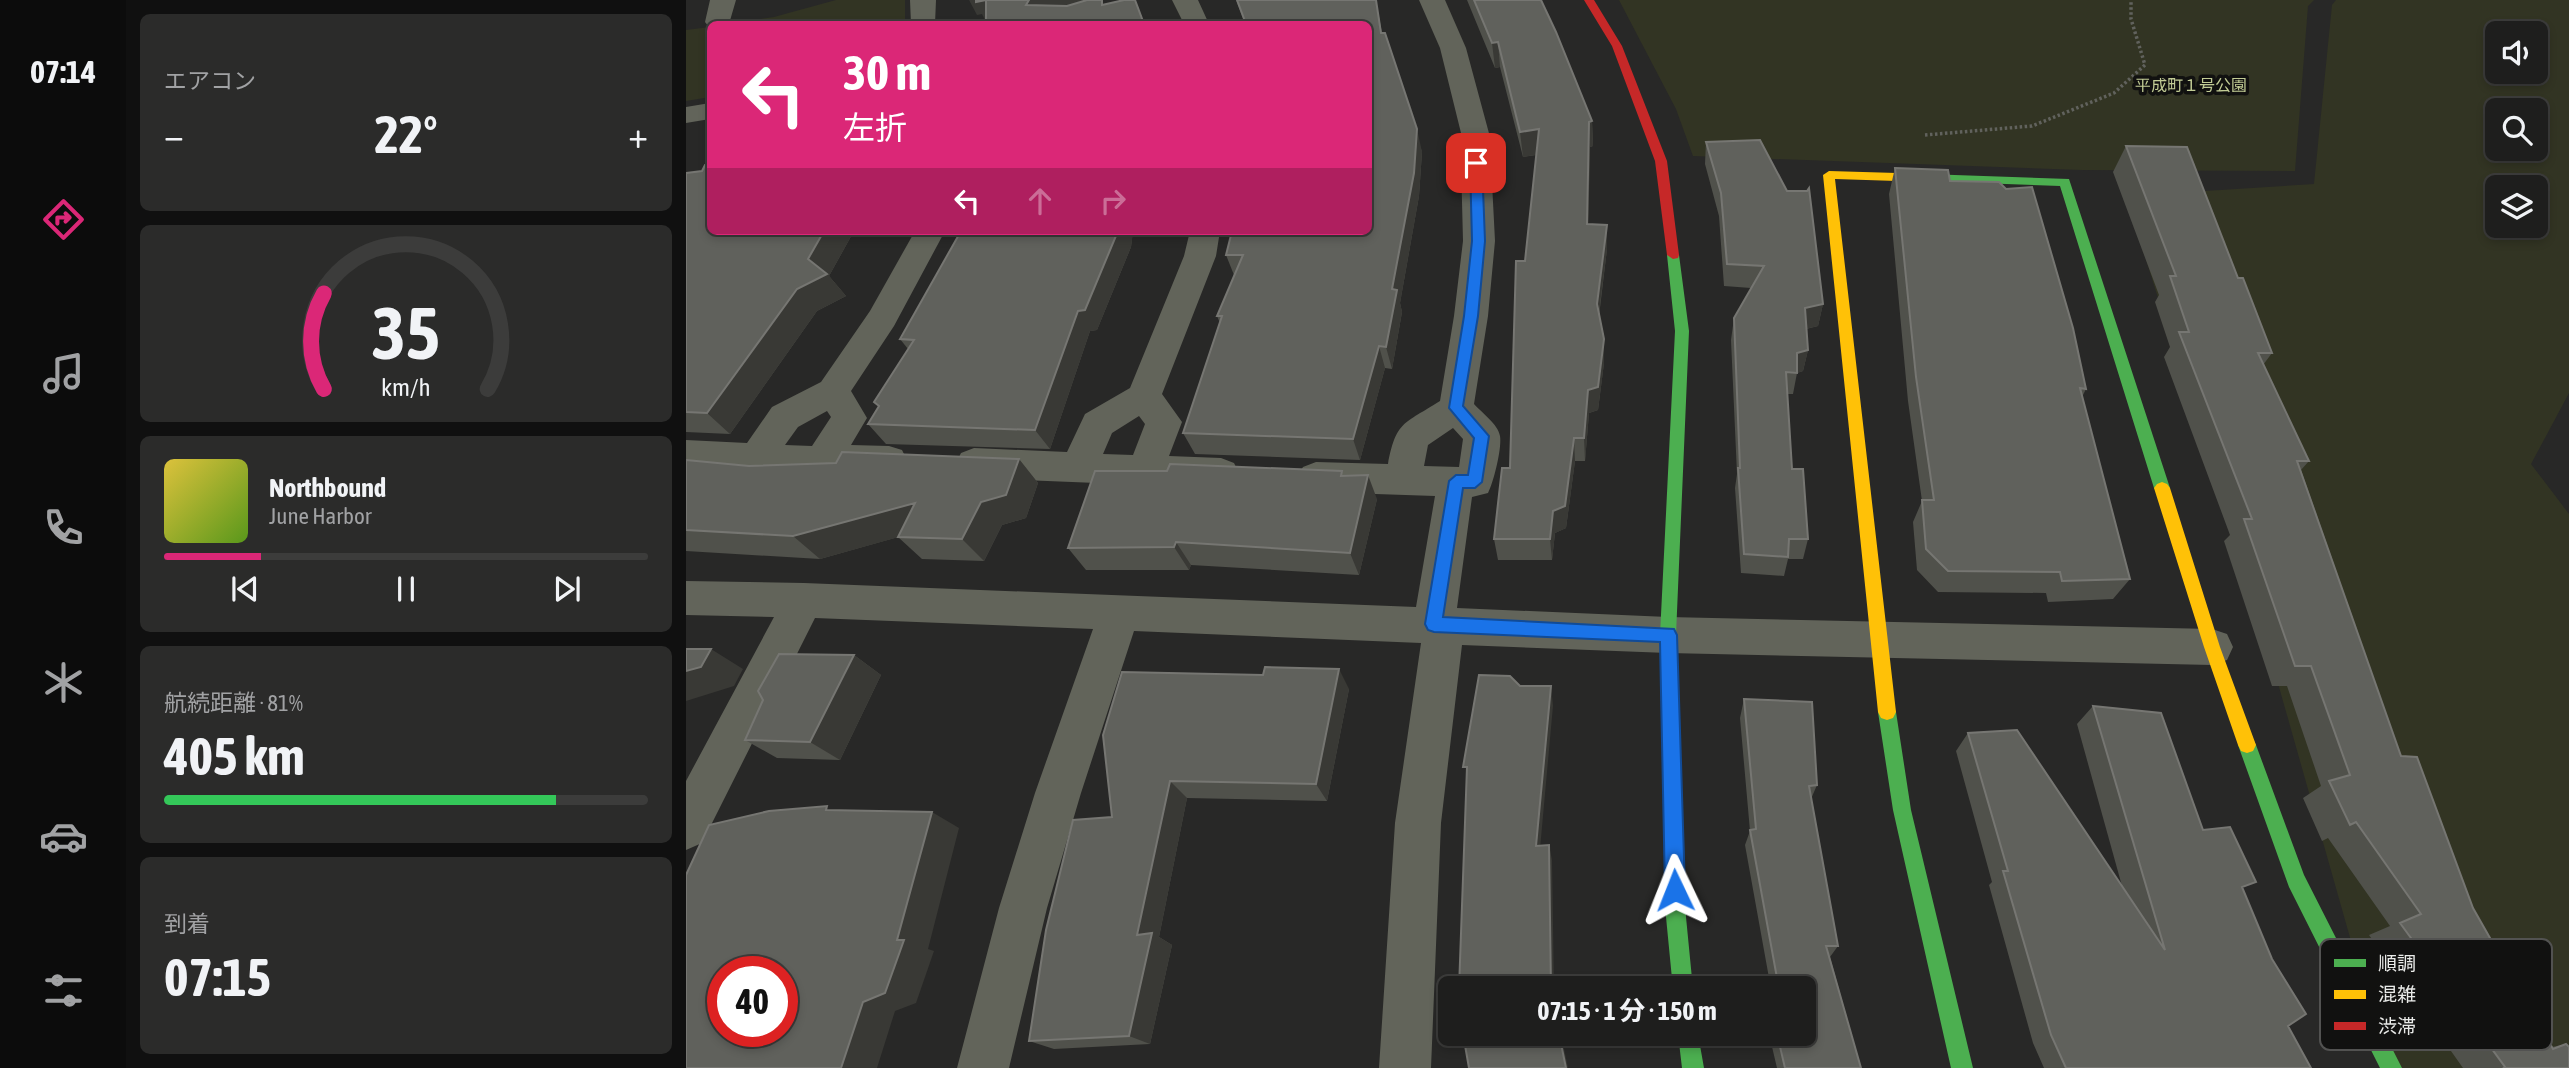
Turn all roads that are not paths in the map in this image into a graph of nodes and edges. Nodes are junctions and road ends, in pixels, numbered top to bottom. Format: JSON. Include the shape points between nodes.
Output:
{"nodes":[{"id":1,"x":923,"y":0,"type":"edge"},
{"id":2,"x":1185,"y":0,"type":"edge"},
{"id":3,"x":1432,"y":0,"type":"edge"},
{"id":4,"x":1589,"y":0,"type":"edge"},
{"id":5,"x":923,"y":21,"type":"edge"},
{"id":6,"x":1195,"y":21,"type":"edge"},
{"id":7,"x":707,"y":111,"type":"edge"},
{"id":8,"x":686,"y":114,"type":"edge"},
{"id":9,"x":928,"y":235,"type":"edge"},
{"id":10,"x":1204,"y":235,"type":"edge"},
{"id":11,"x":833,"y":391,"type":"junction"},
{"id":12,"x":1144,"y":396,"type":"junction"},
{"id":13,"x":1456,"y":408,"type":"junction"},
{"id":14,"x":686,"y":454,"type":"edge"},
{"id":15,"x":757,"y":458,"type":"junction"},
{"id":16,"x":822,"y":461,"type":"junction"},
{"id":17,"x":1079,"y":467,"type":"junction"},
{"id":18,"x":1145,"y":470,"type":"junction"},
{"id":19,"x":1402,"y":480,"type":"junction"},
{"id":20,"x":1456,"y":481,"type":"junction"},
{"id":21,"x":686,"y":598,"type":"edge"},
{"id":22,"x":804,"y":600,"type":"junction"},
{"id":23,"x":1119,"y":614,"type":"junction"},
{"id":24,"x":1439,"y":624,"type":"junction"},
{"id":25,"x":1668,"y":635,"type":"junction"},
{"id":26,"x":1880,"y":640,"type":"junction"},
{"id":27,"x":2212,"y":647,"type":"junction"},
{"id":28,"x":686,"y":827,"type":"edge"},
{"id":29,"x":2326,"y":939,"type":"edge"},
{"id":30,"x":1682,"y":976,"type":"edge"},
{"id":31,"x":1690,"y":1046,"type":"edge"},
{"id":32,"x":2382,"y":1050,"type":"edge"},
{"id":33,"x":983,"y":1068,"type":"edge"},
{"id":34,"x":1405,"y":1068,"type":"edge"},
{"id":35,"x":1693,"y":1068,"type":"edge"},
{"id":36,"x":1962,"y":1068,"type":"edge"},
{"id":37,"x":2391,"y":1068,"type":"edge"}],
"edges":[{"from":1,"to":5,"type":"street"},
{"from":2,"to":6,"type":"street"},
{"from":3,"to":13,"type":"street","via":[[1453,48],[1476,150],[1479,241]]},
{"from":4,"to":25,"type":"street","via":[[1617,46],[1661,161],[1666,200],[1682,331]]},
{"from":7,"to":8,"type":"street"},
{"from":9,"to":11,"type":"street","via":[[882,318]]},
{"from":10,"to":12,"type":"street"},
{"from":11,"to":15,"type":"street","via":[[785,417]]},
{"from":11,"to":16,"type":"street","via":[[849,418]]},
{"from":12,"to":17,"type":"street","via":[[1097,424]]},
{"from":12,"to":18,"type":"street","via":[[1164,422]]},
{"from":13,"to":19,"type":"street","via":[[1411,438]]},
{"from":13,"to":20,"type":"street","via":[[1482,436],[1475,482]]},
{"from":14,"to":15,"type":"street"},
{"from":15,"to":16,"type":"street"},
{"from":16,"to":17,"type":"street"},
{"from":17,"to":18,"type":"street"},
{"from":18,"to":19,"type":"street"},
{"from":19,"to":20,"type":"street"},
{"from":20,"to":24,"type":"street"},
{"from":21,"to":22,"type":"street"},
{"from":22,"to":23,"type":"street"},
{"from":22,"to":28,"type":"street"},
{"from":23,"to":24,"type":"street"},
{"from":23,"to":33,"type":"street","via":[[1023,908]]},
{"from":24,"to":25,"type":"street"},
{"from":24,"to":34,"type":"street","via":[[1418,823]]},
{"from":25,"to":26,"type":"street"},
{"from":25,"to":30,"type":"street"},
{"from":26,"to":27,"type":"street"},
{"from":26,"to":27,"type":"street","via":[[1829,175],[2064,181]]},
{"from":26,"to":36,"type":"street","via":[[1902,810]]},
{"from":27,"to":29,"type":"street","via":[[2296,880]]},
{"from":31,"to":35,"type":"street"},
{"from":32,"to":37,"type":"street"}]}
